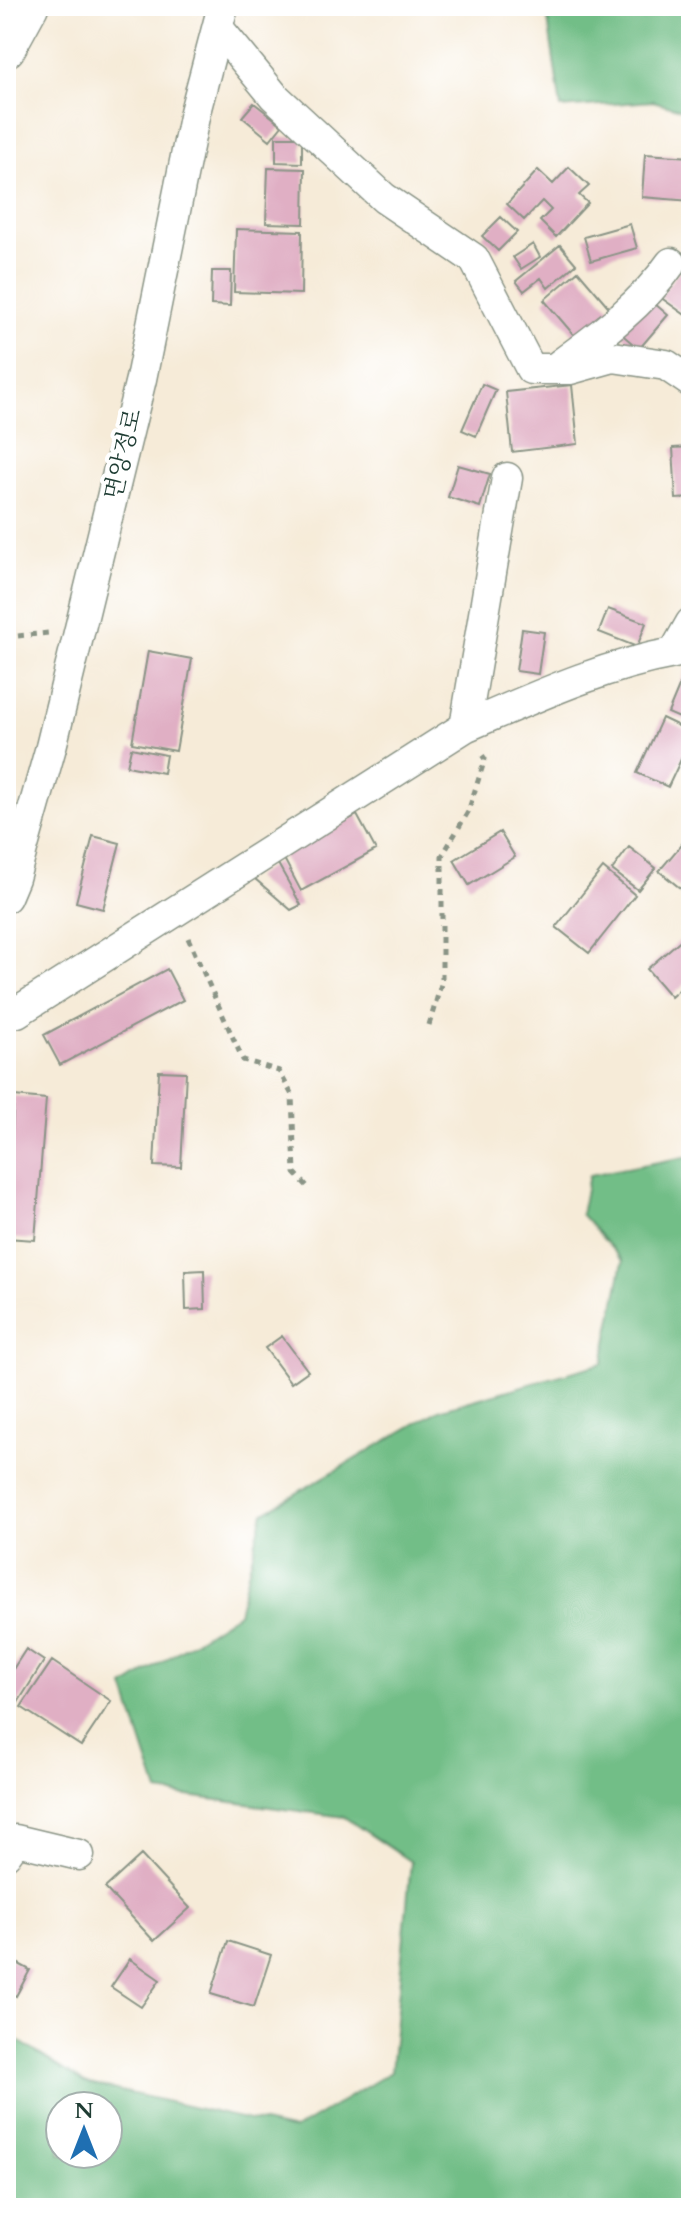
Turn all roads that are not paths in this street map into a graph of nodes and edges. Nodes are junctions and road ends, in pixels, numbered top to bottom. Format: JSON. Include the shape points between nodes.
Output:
{"nodes":[{"id":1,"x":10,"y":6,"type":"edge"},
{"id":2,"x":29,"y":6,"type":"edge"},
{"id":3,"x":6,"y":16,"type":"edge"},
{"id":4,"x":220,"y":17,"type":"edge"},
{"id":5,"x":6,"y":48,"type":"edge"},
{"id":6,"x":671,"y":263,"type":"dead end"},
{"id":7,"x":553,"y":369,"type":"junction"},
{"id":8,"x":691,"y":382,"type":"edge"},
{"id":9,"x":507,"y":478,"type":"dead end"},
{"id":10,"x":691,"y":623,"type":"edge"},
{"id":11,"x":465,"y":727,"type":"junction"},
{"id":12,"x":6,"y":897,"type":"edge"},
{"id":13,"x":6,"y":1015,"type":"edge"},
{"id":14,"x":6,"y":1854,"type":"edge"},
{"id":15,"x":79,"y":1855,"type":"dead end"}],
"edges":[{"from":1,"to":3,"type":"main road"},
{"from":2,"to":5,"type":"main road"},
{"from":4,"to":7,"type":"street","via":[[274,96],[384,198],[474,259],[531,369]]},
{"from":4,"to":12,"type":"street","name":"면앙정로","via":[[80,630]]},
{"from":6,"to":7,"type":"street","via":[[601,335]]},
{"from":7,"to":8,"type":"street","via":[[613,357],[666,365]]},
{"from":9,"to":11,"type":"street"},
{"from":10,"to":11,"type":"street","via":[[674,653],[568,683]]},
{"from":11,"to":13,"type":"street"},
{"from":14,"to":15,"type":"street","via":[[16,1840]]}]}
